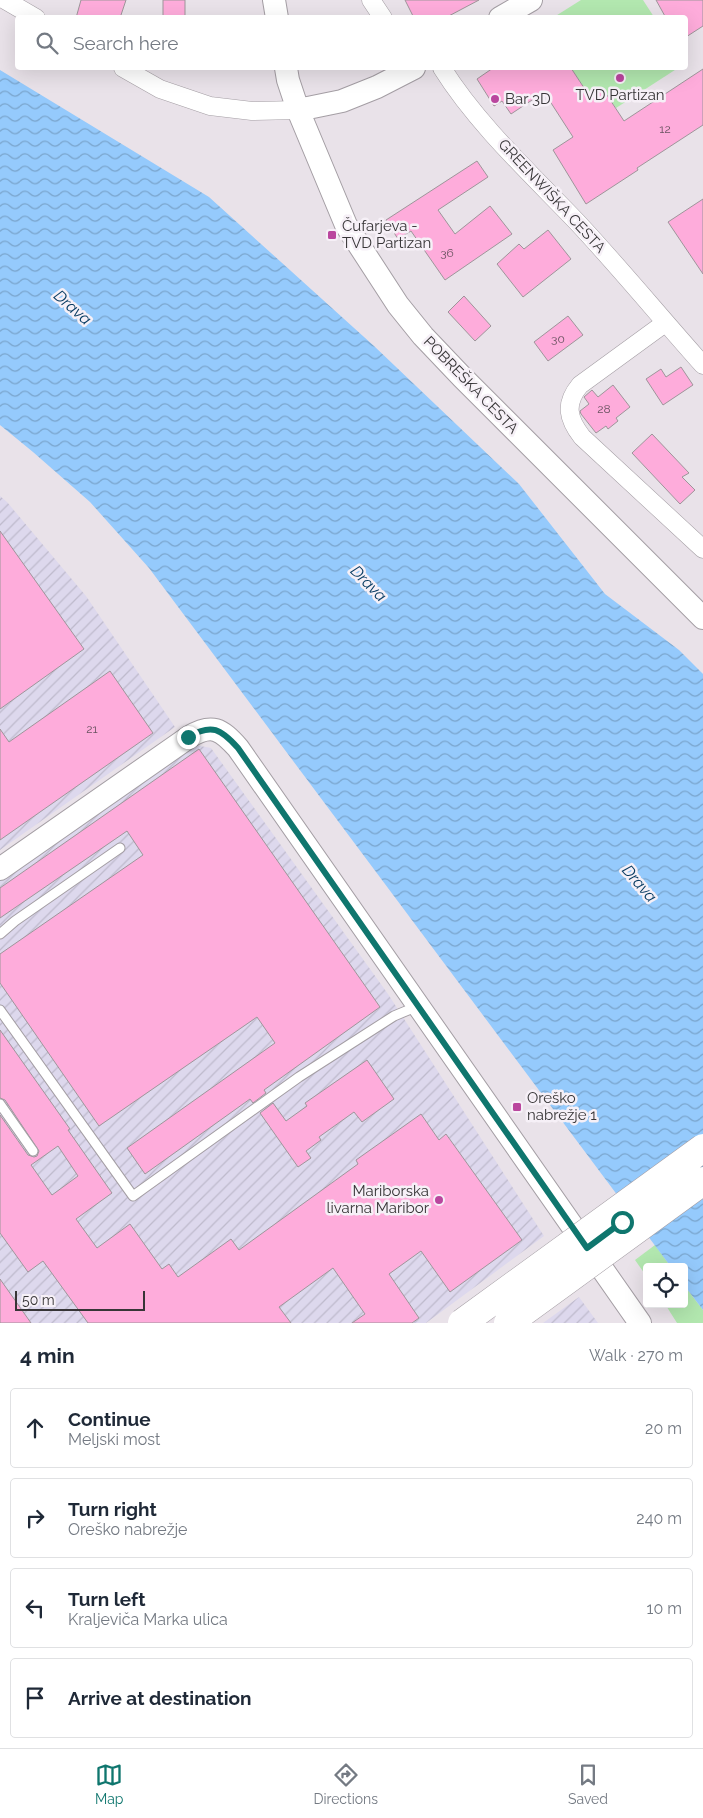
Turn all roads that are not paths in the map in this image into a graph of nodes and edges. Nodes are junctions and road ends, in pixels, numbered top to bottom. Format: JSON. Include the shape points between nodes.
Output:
{"nodes":[{"id":1,"x":274,"y":0,"type":"edge"},
{"id":2,"x":371,"y":0,"type":"edge"},
{"id":3,"x":531,"y":0,"type":"edge"},
{"id":4,"x":11,"y":2,"type":"edge"},
{"id":5,"x":31,"y":15,"type":"edge"},
{"id":6,"x":276,"y":15,"type":"edge"},
{"id":7,"x":381,"y":15,"type":"edge"},
{"id":8,"x":505,"y":15,"type":"edge"},
{"id":9,"x":127,"y":70,"type":"edge"},
{"id":10,"x":286,"y":70,"type":"edge"},
{"id":11,"x":410,"y":70,"type":"edge"},
{"id":12,"x":443,"y":70,"type":"edge"},
{"id":13,"x":298,"y":110,"type":"junction"},
{"id":14,"x":665,"y":323,"type":"junction"},
{"id":15,"x":703,"y":365,"type":"edge"},
{"id":16,"x":703,"y":549,"type":"edge"},
{"id":17,"x":703,"y":618,"type":"edge"},
{"id":18,"x":120,"y":848,"type":"dead end"},
{"id":19,"x":0,"y":869,"type":"edge"},
{"id":20,"x":0,"y":934,"type":"edge"},
{"id":21,"x":418,"y":1006,"type":"junction"},
{"id":22,"x":0,"y":1010,"type":"edge"},
{"id":23,"x":0,"y":1104,"type":"edge"},
{"id":24,"x":703,"y":1148,"type":"edge"},
{"id":25,"x":33,"y":1151,"type":"dead end"},
{"id":26,"x":703,"y":1164,"type":"edge"},
{"id":27,"x":703,"y":1181,"type":"edge"},
{"id":28,"x":587,"y":1248,"type":"junction"},
{"id":29,"x":462,"y":1323,"type":"edge"},
{"id":30,"x":508,"y":1323,"type":"edge"},
{"id":31,"x":640,"y":1323,"type":"edge"}],
"edges":[{"from":1,"to":6,"type":"street"},
{"from":2,"to":7,"type":"street"},
{"from":3,"to":8,"type":"street"},
{"from":4,"to":5,"type":"street"},
{"from":9,"to":13,"type":"street","via":[[160,89],[210,106],[252,111]]},
{"from":10,"to":13,"type":"street","name":"POBREŠKA CESTA"},
{"from":11,"to":13,"type":"street","via":[[377,88],[342,101]]},
{"from":12,"to":14,"type":"street","name":"GREENWIŠKA CESTA","via":[[488,127],[581,226]]},
{"from":13,"to":17,"type":"street","name":"POBREŠKA CESTA","via":[[346,225],[398,305],[462,377]]},
{"from":14,"to":15,"type":"street","name":"GREENWIŠKA CESTA"},
{"from":14,"to":16,"type":"street","via":[[580,385],[572,394],[570,415],[582,437]]},
{"from":18,"to":20,"type":"lane"},
{"from":19,"to":21,"type":"street","via":[[188,737],[200,730],[221,731],[238,748]]},
{"from":21,"to":22,"type":"lane","via":[[394,1016],[299,1076],[133,1196]]},
{"from":21,"to":28,"type":"street"},
{"from":23,"to":25,"type":"lane"},
{"from":24,"to":29,"type":"highway","bridge":true},
{"from":26,"to":28,"type":"street"},
{"from":27,"to":30,"type":"highway","bridge":true},
{"from":28,"to":31,"type":"street"}]}
